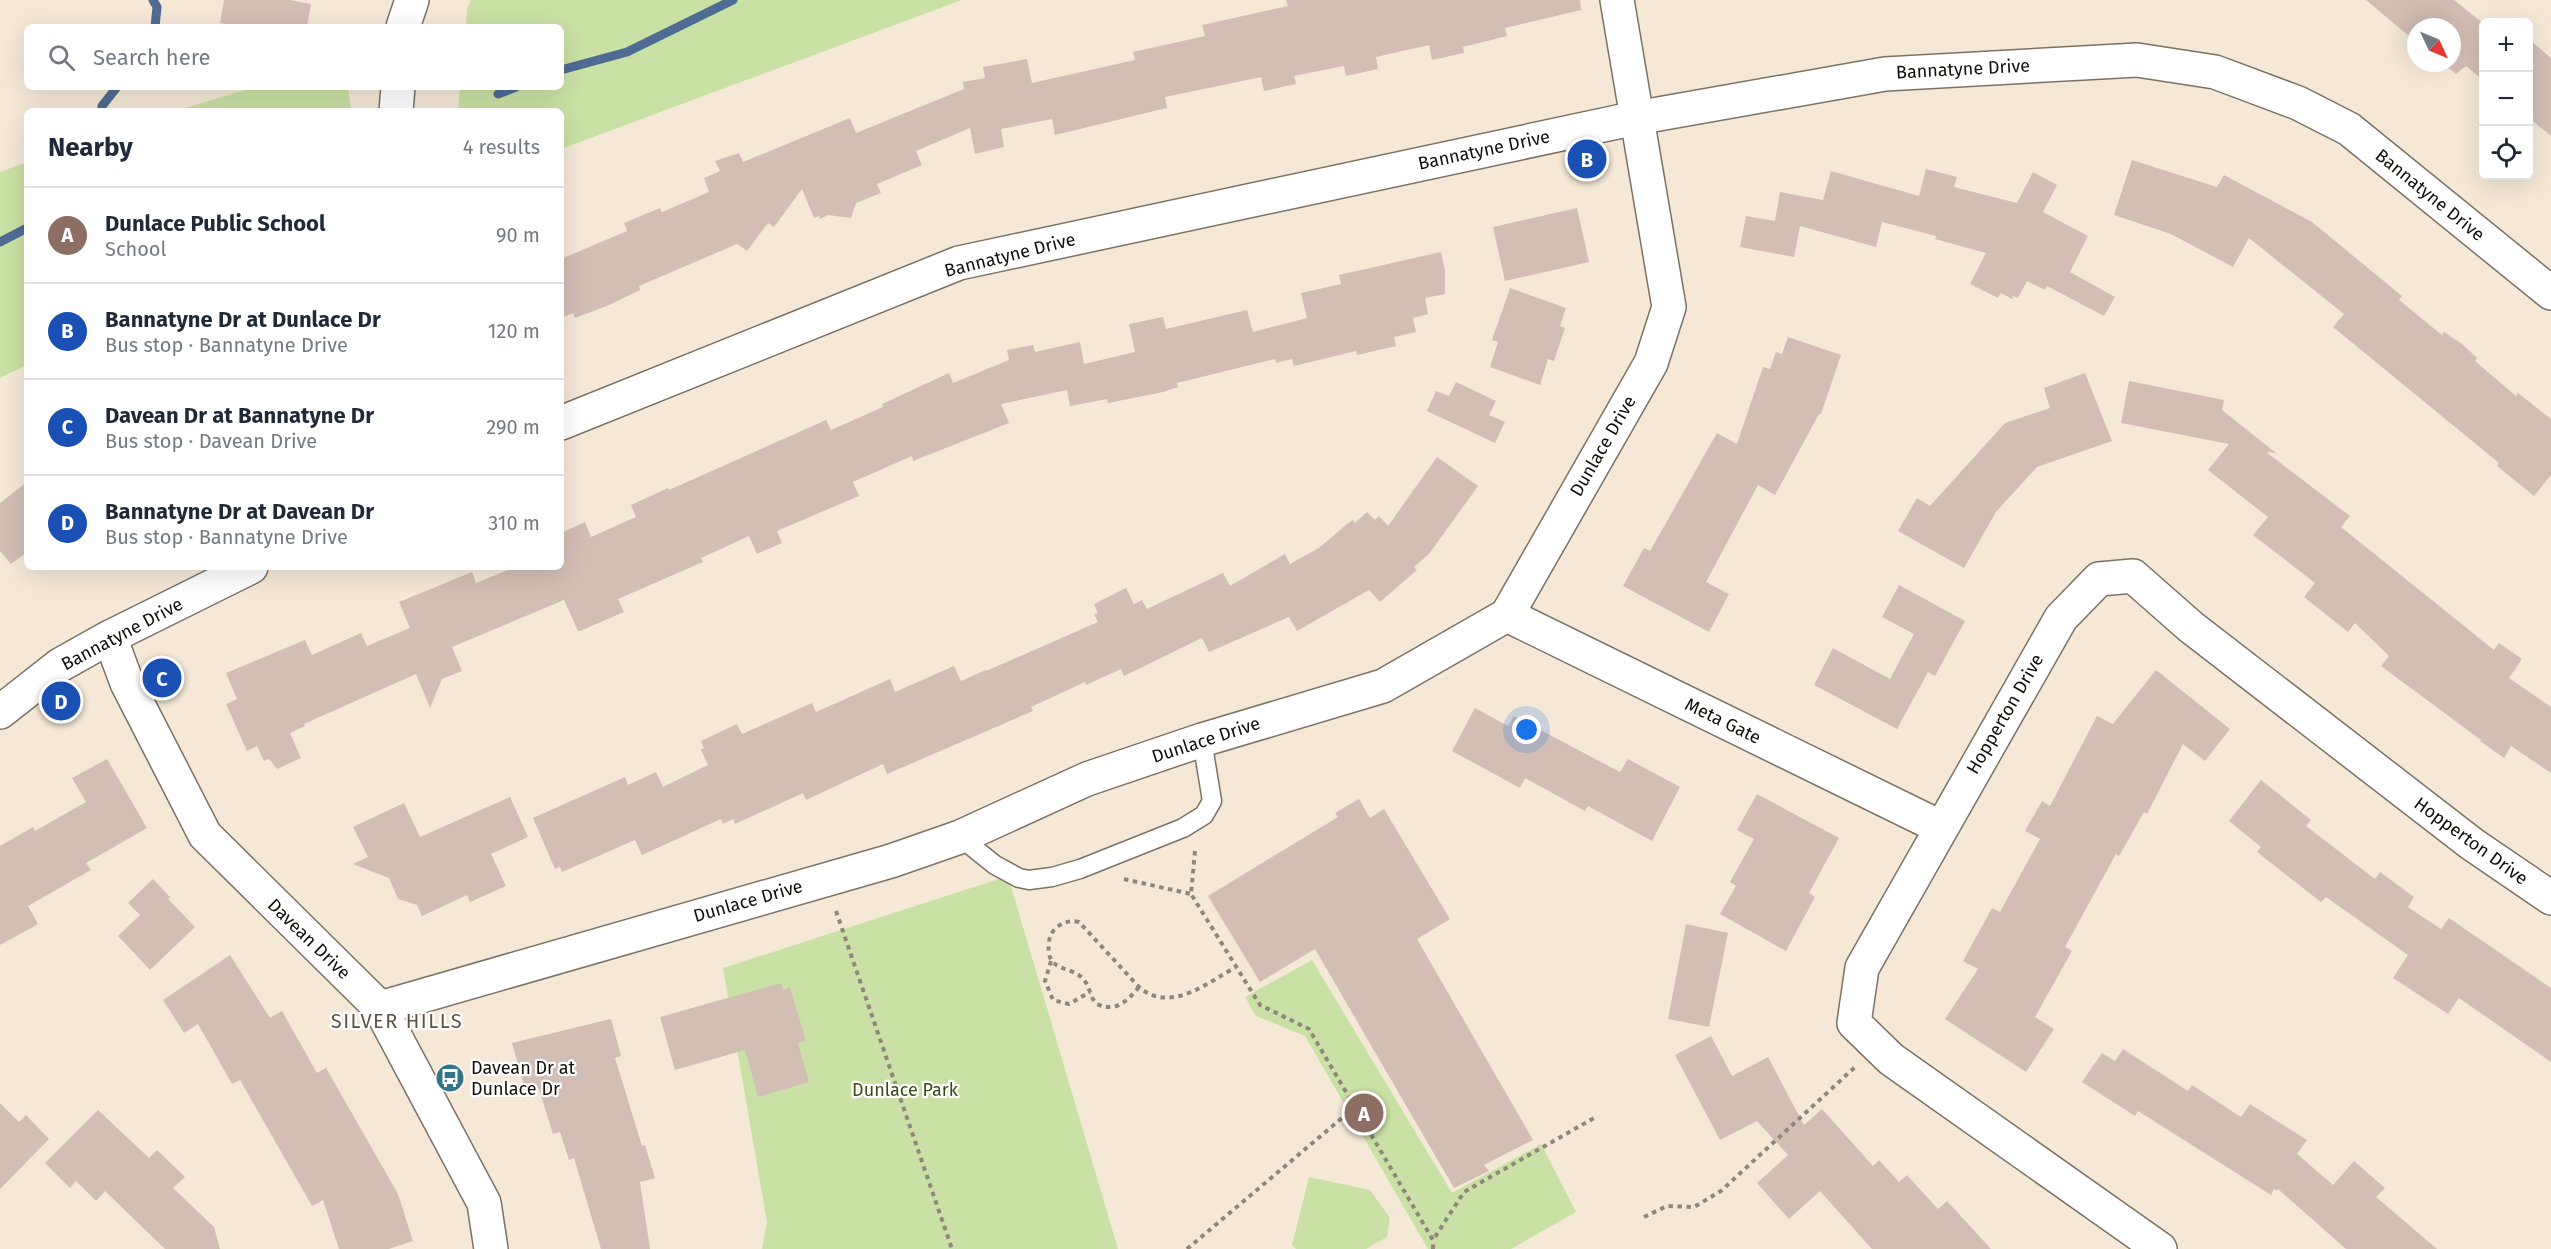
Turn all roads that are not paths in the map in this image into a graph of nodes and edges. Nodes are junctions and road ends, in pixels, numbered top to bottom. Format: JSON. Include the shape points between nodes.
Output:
{"nodes":[{"id":1,"x":412,"y":0,"type":"edge"},
{"id":2,"x":1617,"y":0,"type":"edge"},
{"id":3,"x":404,"y":24,"type":"edge"},
{"id":4,"x":398,"y":90,"type":"edge"},
{"id":5,"x":396,"y":108,"type":"edge"},
{"id":6,"x":1636,"y":118,"type":"junction"},
{"id":7,"x":2551,"y":293,"type":"edge"},
{"id":8,"x":564,"y":422,"type":"edge"},
{"id":9,"x":245,"y":570,"type":"edge"},
{"id":10,"x":1506,"y":615,"type":"junction"},
{"id":11,"x":110,"y":637,"type":"junction"},
{"id":12,"x":0,"y":712,"type":"edge"},
{"id":13,"x":1202,"y":740,"type":"junction"},
{"id":14,"x":1940,"y":827,"type":"junction"},
{"id":15,"x":960,"y":837,"type":"junction"},
{"id":16,"x":2551,"y":898,"type":"edge"},
{"id":17,"x":380,"y":1008,"type":"junction"},
{"id":18,"x":491,"y":1249,"type":"edge"},
{"id":19,"x":2160,"y":1249,"type":"edge"}],
"edges":[{"from":1,"to":3,"type":"street"},
{"from":2,"to":6,"type":"street","name":"Dunlace Drive"},
{"from":4,"to":5,"type":"street"},
{"from":6,"to":7,"type":"street","name":"Bannatyne Drive","via":[[1885,74],[2137,60],[2215,72],[2298,103],[2349,129]]},
{"from":6,"to":8,"type":"street","name":"Bannatyne Drive","via":[[960,263]]},
{"from":6,"to":10,"type":"street","name":"Dunlace Drive","via":[[1669,307],[1651,363]]},
{"from":9,"to":11,"type":"street","name":"Bannatyne Drive"},
{"from":10,"to":13,"type":"street","name":"Dunlace Drive","via":[[1383,686]]},
{"from":10,"to":14,"type":"street","name":"Meta Gate"},
{"from":11,"to":12,"type":"street","name":"Bannatyne Drive","via":[[60,665]]},
{"from":11,"to":17,"type":"street","name":"Davean Drive","via":[[127,683],[205,835]]},
{"from":13,"to":15,"type":"street","name":"Dunlace Drive","via":[[1087,779]]},
{"from":13,"to":15,"type":"lane","via":[[1212,799],[1198,820],[1080,869],[1052,877],[1019,878],[995,865]]},
{"from":14,"to":16,"type":"street","name":"Hopperton Drive","via":[[2061,618],[2099,579],[2133,576],[2191,627],[2444,822]]},
{"from":14,"to":19,"type":"street","name":"Hopperton Drive","via":[[1862,968],[1854,1023],[1891,1059]]},
{"from":15,"to":17,"type":"street","name":"Dunlace Drive","via":[[891,861]]},
{"from":17,"to":18,"type":"street","name":"Davean Drive","via":[[484,1203]]}]}
